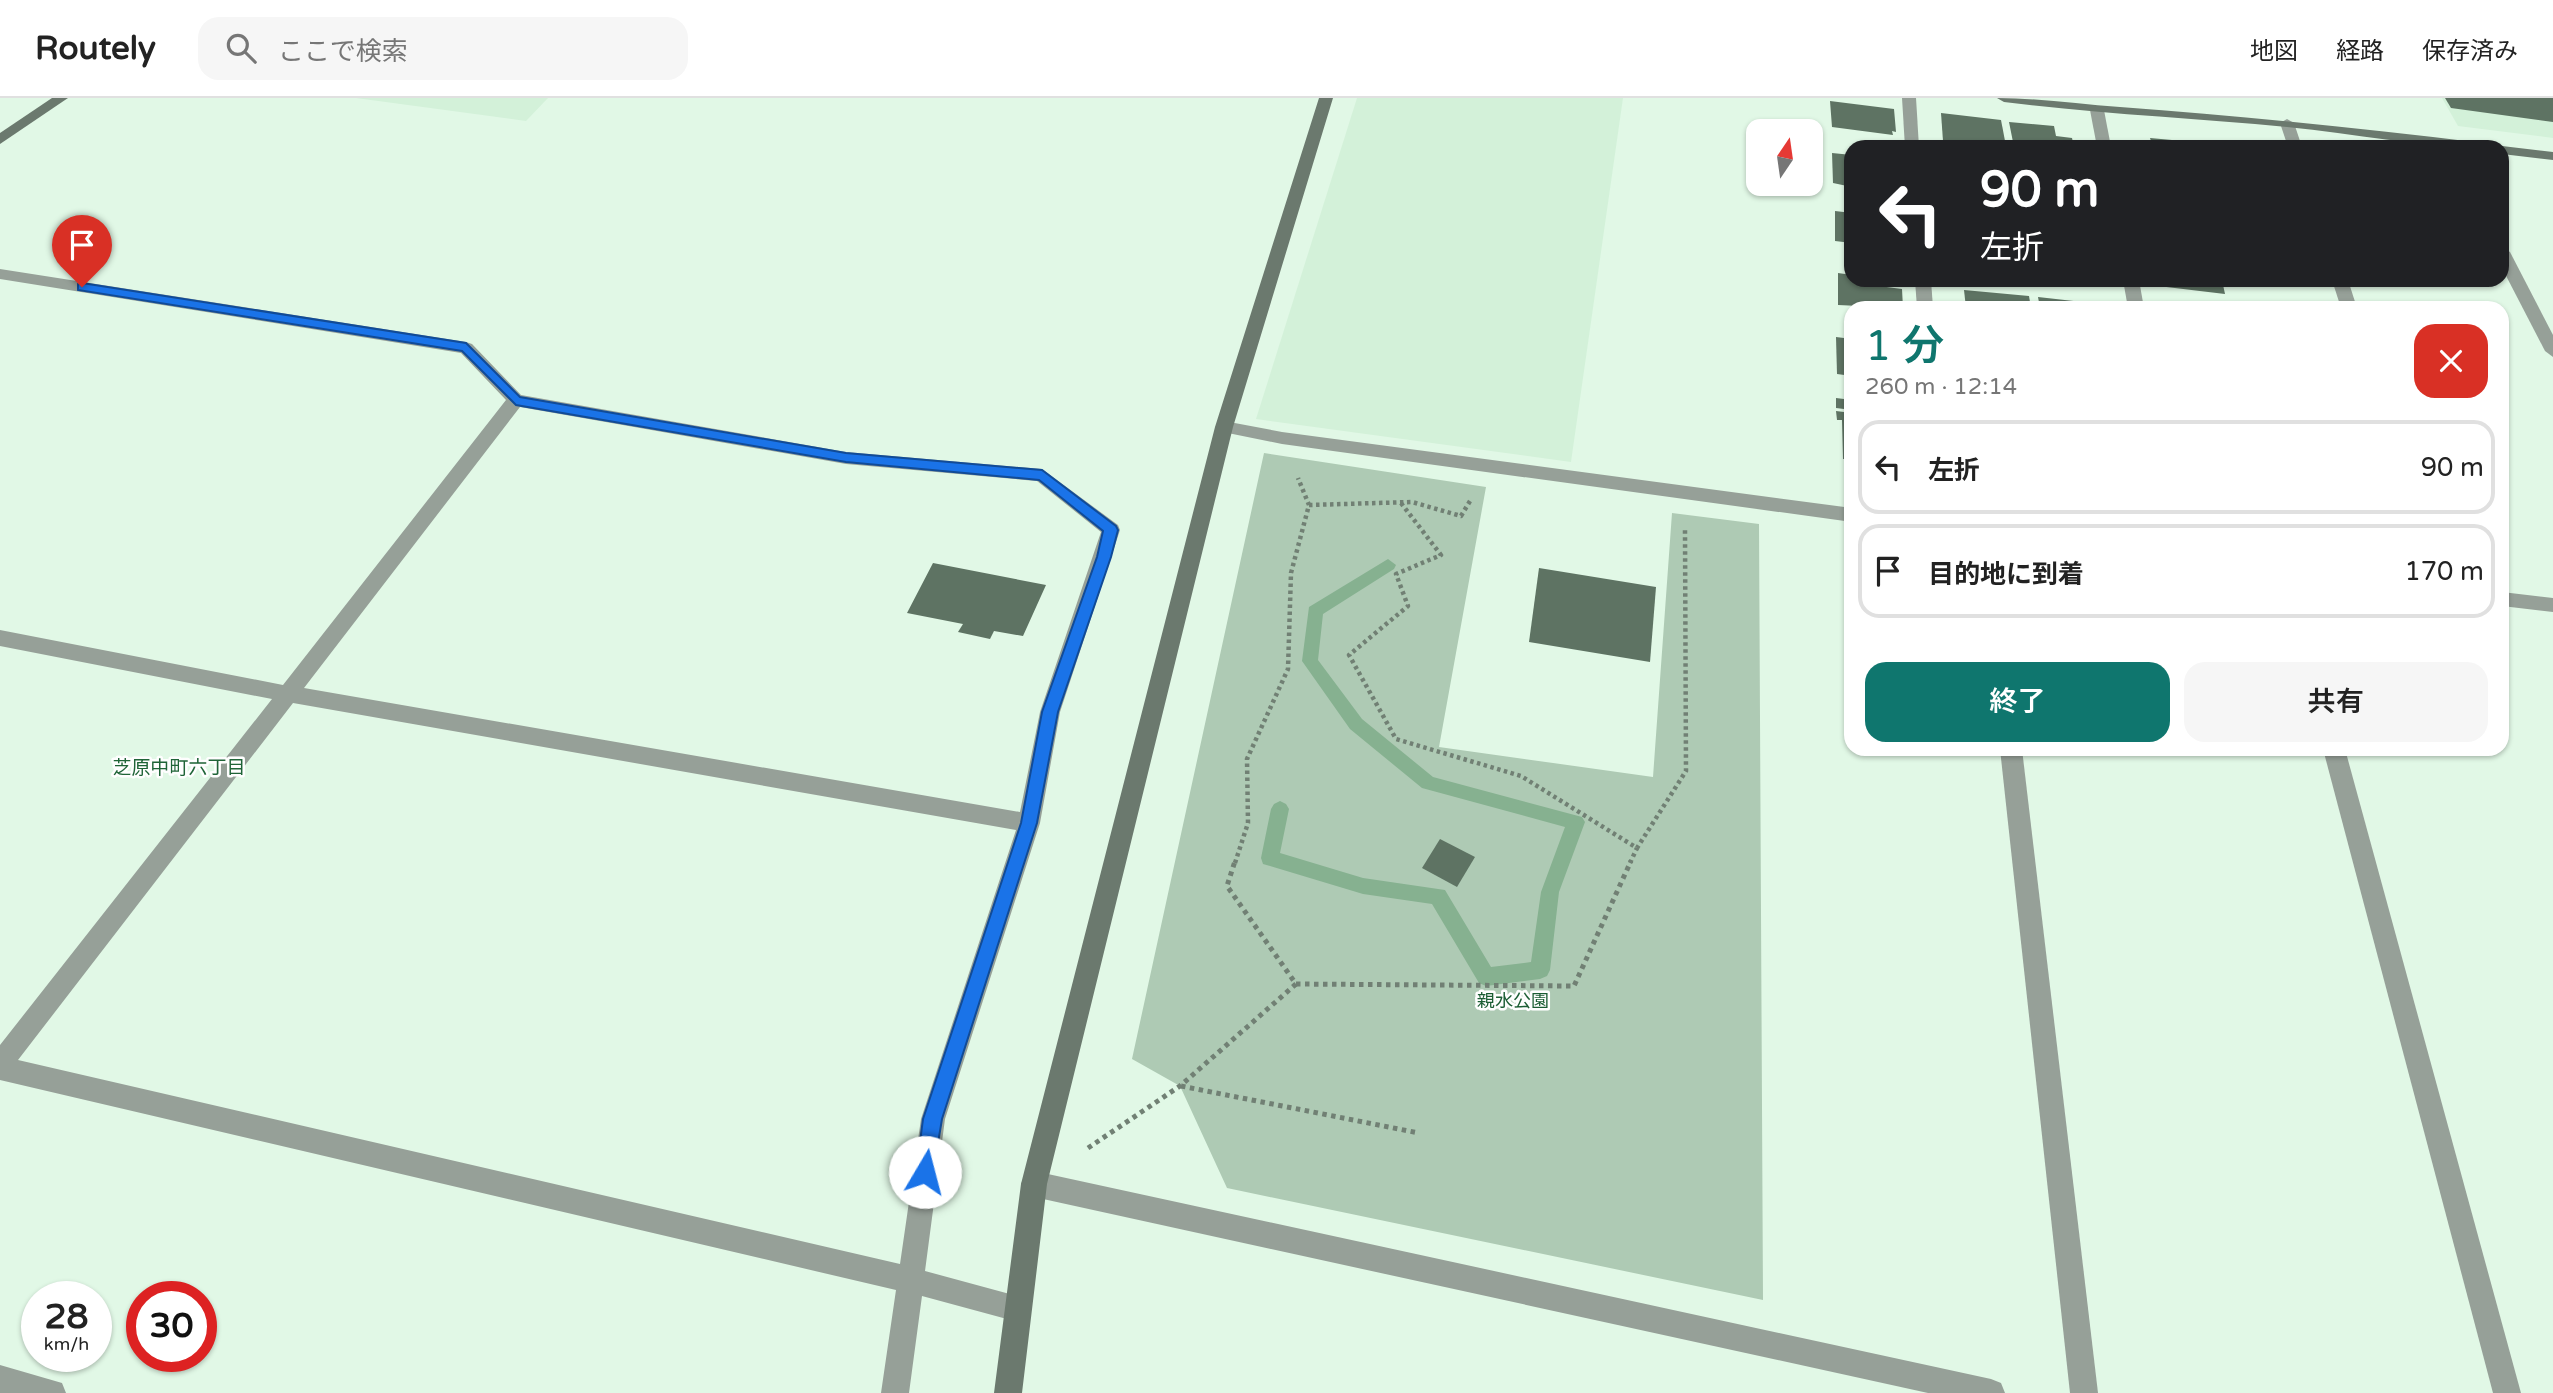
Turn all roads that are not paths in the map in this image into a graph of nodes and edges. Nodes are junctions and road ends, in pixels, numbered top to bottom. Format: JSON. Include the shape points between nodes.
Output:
{"nodes":[{"id":1,"x":61,"y":98,"type":"edge"},
{"id":2,"x":1326,"y":98,"type":"edge"},
{"id":3,"x":1909,"y":98,"type":"edge"},
{"id":4,"x":2004,"y":98,"type":"edge"},
{"id":5,"x":2097,"y":110,"type":"junction"},
{"id":6,"x":2287,"y":123,"type":"junction"},
{"id":7,"x":0,"y":140,"type":"edge"},
{"id":8,"x":1912,"y":140,"type":"edge"},
{"id":9,"x":2103,"y":140,"type":"edge"},
{"id":10,"x":2293,"y":140,"type":"edge"},
{"id":11,"x":2411,"y":140,"type":"edge"},
{"id":12,"x":2509,"y":150,"type":"edge"},
{"id":13,"x":2553,"y":156,"type":"edge"},
{"id":14,"x":2509,"y":266,"type":"edge"},
{"id":15,"x":0,"y":274,"type":"edge"},
{"id":16,"x":2553,"y":351,"type":"edge"},
{"id":17,"x":516,"y":400,"type":"junction"},
{"id":18,"x":1224,"y":427,"type":"junction"},
{"id":19,"x":1844,"y":514,"type":"edge"},
{"id":20,"x":2509,"y":599,"type":"edge"},
{"id":21,"x":2553,"y":605,"type":"edge"},
{"id":22,"x":0,"y":638,"type":"edge"},
{"id":23,"x":289,"y":694,"type":"junction"},
{"id":24,"x":2012,"y":756,"type":"edge"},
{"id":25,"x":2336,"y":756,"type":"edge"},
{"id":26,"x":1029,"y":823,"type":"junction"},
{"id":27,"x":0,"y":1066,"type":"edge"},
{"id":28,"x":1034,"y":1184,"type":"junction"},
{"id":29,"x":911,"y":1280,"type":"junction"},
{"id":30,"x":1018,"y":1309,"type":"junction"},
{"id":31,"x":0,"y":1379,"type":"edge"},
{"id":32,"x":52,"y":1393,"type":"edge"},
{"id":33,"x":895,"y":1393,"type":"edge"},
{"id":34,"x":1007,"y":1393,"type":"edge"},
{"id":35,"x":1991,"y":1393,"type":"edge"},
{"id":36,"x":2084,"y":1393,"type":"edge"},
{"id":37,"x":2507,"y":1393,"type":"edge"}],
"edges":[{"from":1,"to":7,"type":"street"},
{"from":2,"to":18,"type":"street"},
{"from":3,"to":8,"type":"street"},
{"from":4,"to":5,"type":"street"},
{"from":5,"to":6,"type":"street"},
{"from":5,"to":9,"type":"street"},
{"from":6,"to":10,"type":"street"},
{"from":6,"to":11,"type":"street"},
{"from":12,"to":13,"type":"street"},
{"from":14,"to":16,"type":"street"},
{"from":15,"to":17,"type":"street","via":[[466,348]]},
{"from":17,"to":23,"type":"street"},
{"from":17,"to":26,"type":"street","via":[[846,458],[1042,475],[1111,530],[1050,712]]},
{"from":18,"to":19,"type":"street"},
{"from":18,"to":28,"type":"street"},
{"from":20,"to":21,"type":"street"},
{"from":22,"to":23,"type":"street"},
{"from":23,"to":26,"type":"street"},
{"from":23,"to":27,"type":"street"},
{"from":24,"to":36,"type":"street"},
{"from":25,"to":37,"type":"street"},
{"from":26,"to":29,"type":"street","via":[[933,1119]]},
{"from":27,"to":29,"type":"street"},
{"from":28,"to":30,"type":"street"},
{"from":28,"to":35,"type":"street"},
{"from":29,"to":30,"type":"street"},
{"from":29,"to":33,"type":"street"},
{"from":30,"to":34,"type":"street"},
{"from":31,"to":32,"type":"street"}]}
